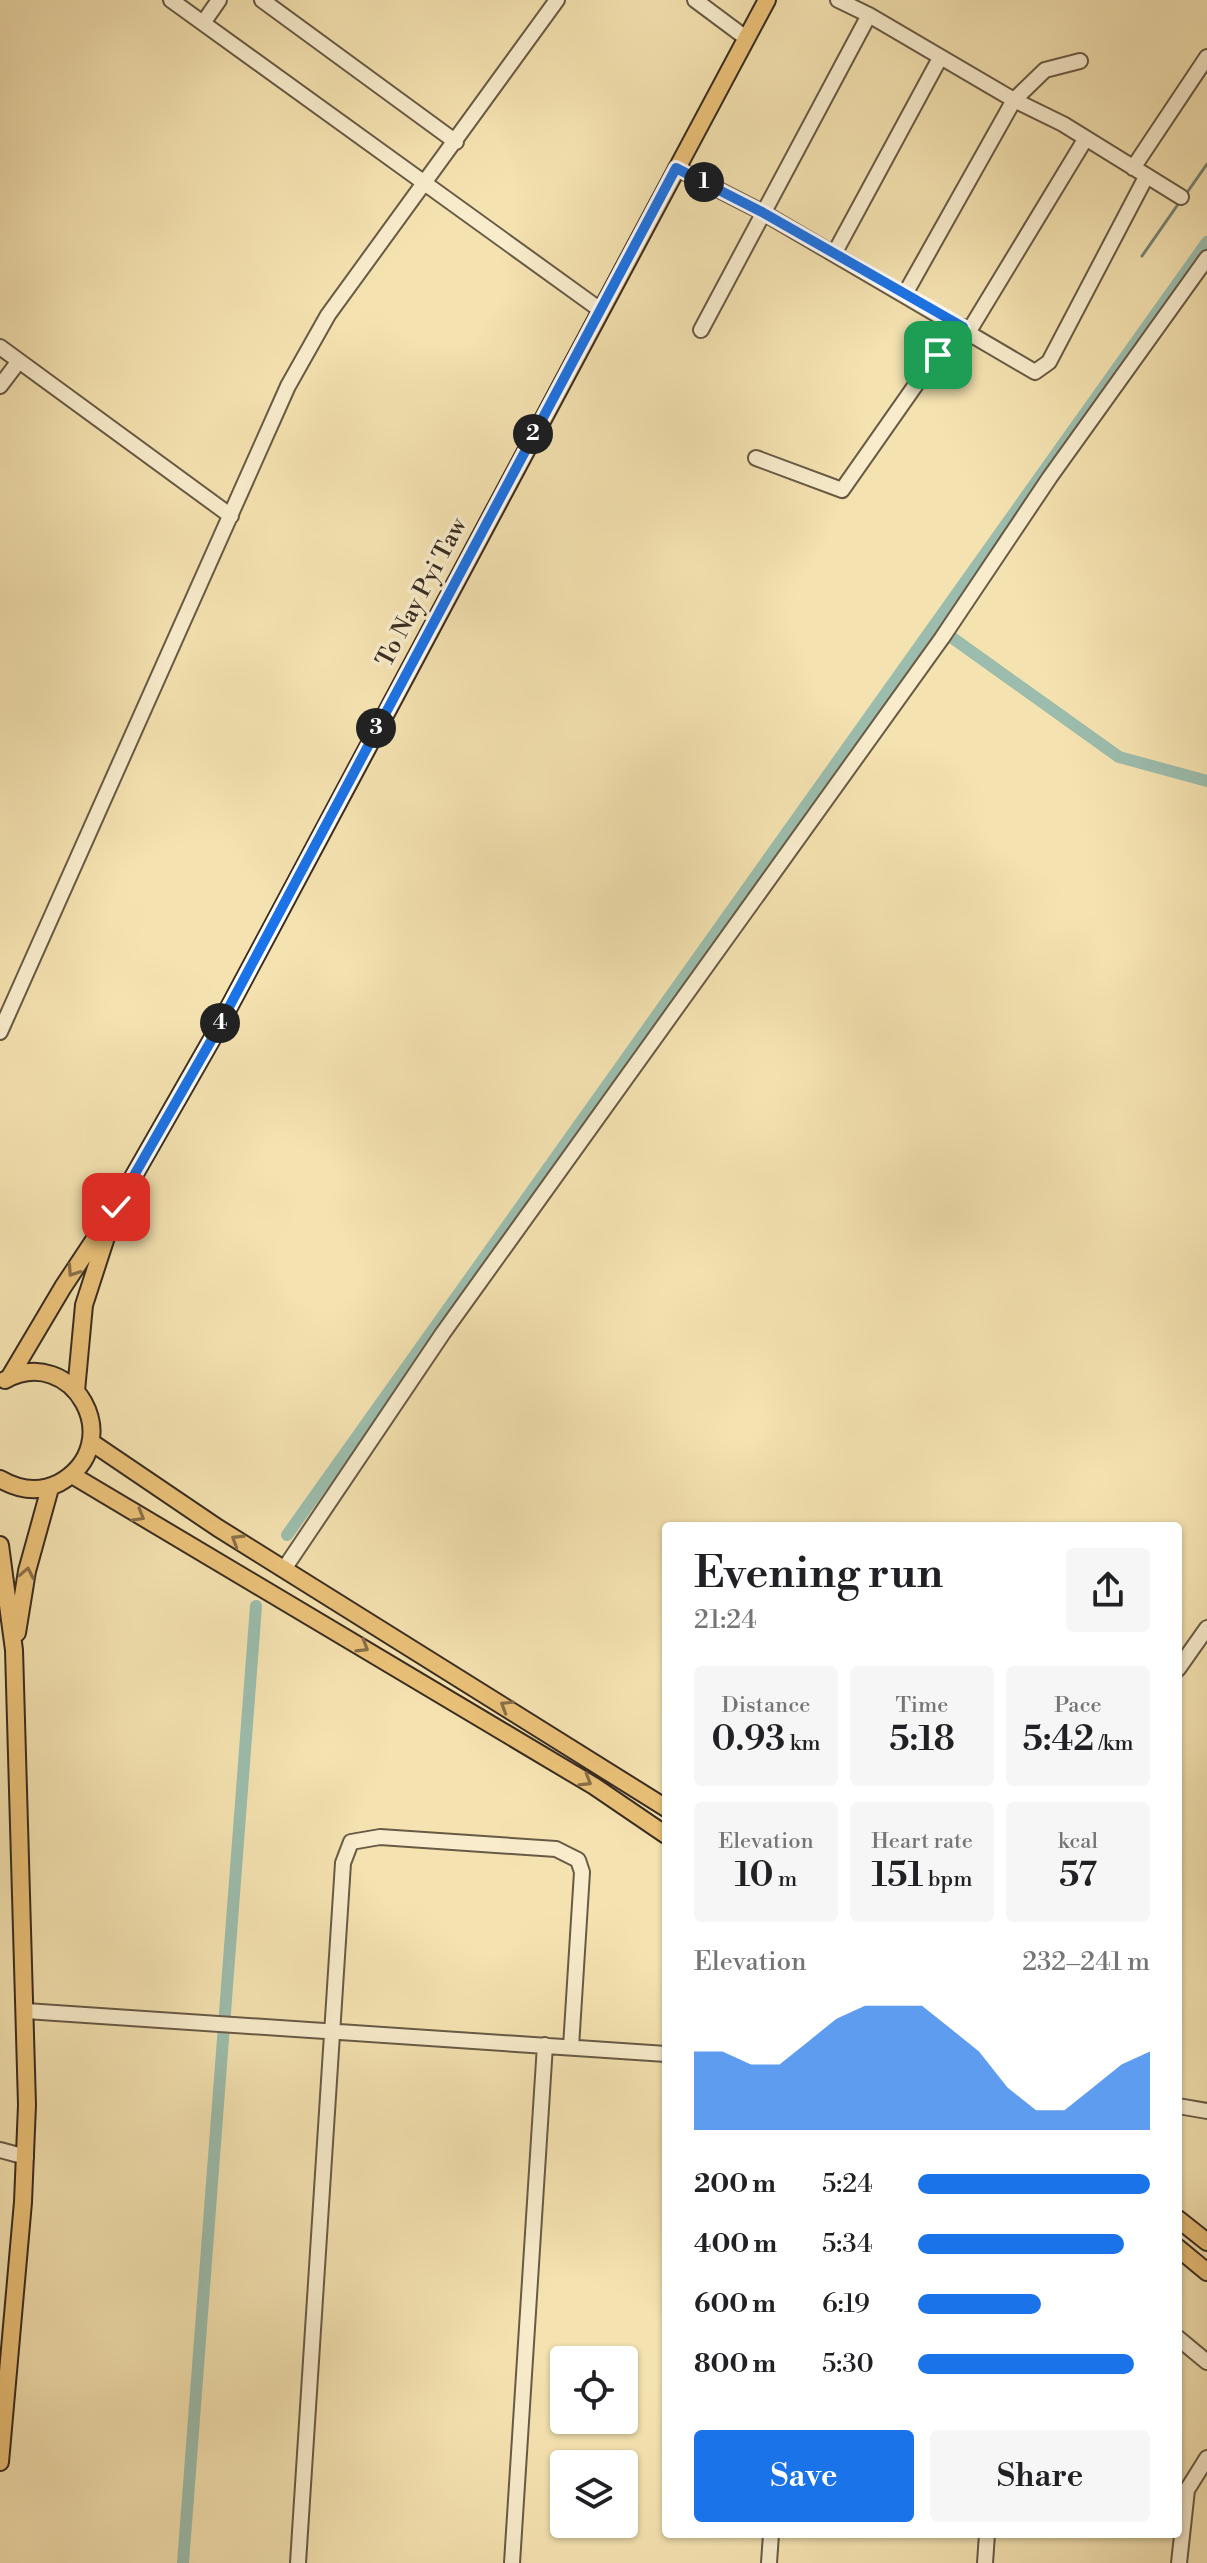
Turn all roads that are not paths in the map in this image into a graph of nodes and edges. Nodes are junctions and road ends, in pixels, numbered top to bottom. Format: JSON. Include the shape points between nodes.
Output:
{"nodes":[{"id":1,"x":171,"y":0,"type":"edge"},
{"id":2,"x":219,"y":0,"type":"edge"},
{"id":3,"x":262,"y":0,"type":"edge"},
{"id":4,"x":557,"y":0,"type":"edge"},
{"id":5,"x":695,"y":0,"type":"edge"},
{"id":6,"x":767,"y":0,"type":"edge"},
{"id":7,"x":838,"y":0,"type":"edge"},
{"id":8,"x":869,"y":15,"type":"junction"},
{"id":9,"x":203,"y":23,"type":"junction"},
{"id":10,"x":746,"y":38,"type":"junction"},
{"id":11,"x":1207,"y":57,"type":"edge"},
{"id":12,"x":940,"y":58,"type":"junction"},
{"id":13,"x":1080,"y":61,"type":"dead end"},
{"id":14,"x":1014,"y":100,"type":"junction"},
{"id":15,"x":1086,"y":138,"type":"junction"},
{"id":16,"x":456,"y":142,"type":"junction"},
{"id":17,"x":676,"y":168,"type":"junction"},
{"id":18,"x":1133,"y":168,"type":"junction"},
{"id":19,"x":1146,"y":177,"type":"junction"},
{"id":20,"x":426,"y":184,"type":"junction"},
{"id":21,"x":1181,"y":197,"type":"dead end"},
{"id":22,"x":762,"y":212,"type":"junction"},
{"id":23,"x":834,"y":254,"type":"junction"},
{"id":24,"x":1207,"y":258,"type":"edge"},
{"id":25,"x":905,"y":294,"type":"junction"},
{"id":26,"x":599,"y":309,"type":"junction"},
{"id":27,"x":966,"y":329,"type":"junction"},
{"id":28,"x":701,"y":330,"type":"dead end"},
{"id":29,"x":0,"y":347,"type":"edge"},
{"id":30,"x":19,"y":361,"type":"junction"},
{"id":31,"x":0,"y":386,"type":"edge"},
{"id":32,"x":756,"y":458,"type":"dead end"},
{"id":33,"x":231,"y":516,"type":"junction"},
{"id":34,"x":4,"y":1011,"type":"edge"},
{"id":35,"x":0,"y":1032,"type":"edge"},
{"id":36,"x":116,"y":1207,"type":"junction"},
{"id":37,"x":4,"y":1380,"type":"edge"},
{"id":38,"x":76,"y":1391,"type":"junction"},
{"id":39,"x":91,"y":1442,"type":"junction"},
{"id":40,"x":72,"y":1475,"type":"junction"},
{"id":41,"x":0,"y":1479,"type":"edge"},
{"id":42,"x":50,"y":1488,"type":"junction"},
{"id":43,"x":0,"y":1545,"type":"edge"},
{"id":44,"x":284,"y":1569,"type":"junction"},
{"id":45,"x":1207,"y":1628,"type":"edge"},
{"id":46,"x":14,"y":1650,"type":"junction"},
{"id":47,"x":1182,"y":1663,"type":"edge"},
{"id":48,"x":662,"y":1805,"type":"edge"},
{"id":49,"x":662,"y":1832,"type":"edge"},
{"id":50,"x":26,"y":2011,"type":"junction"},
{"id":51,"x":333,"y":2033,"type":"junction"},
{"id":52,"x":545,"y":2045,"type":"junction"},
{"id":53,"x":571,"y":2047,"type":"junction"},
{"id":54,"x":662,"y":2054,"type":"edge"},
{"id":55,"x":1182,"y":2107,"type":"edge"},
{"id":56,"x":1207,"y":2111,"type":"edge"},
{"id":57,"x":0,"y":2150,"type":"edge"},
{"id":58,"x":26,"y":2157,"type":"junction"},
{"id":59,"x":1182,"y":2222,"type":"edge"},
{"id":60,"x":1207,"y":2242,"type":"edge"},
{"id":61,"x":1182,"y":2251,"type":"edge"},
{"id":62,"x":1207,"y":2272,"type":"edge"},
{"id":63,"x":6,"y":2334,"type":"edge"},
{"id":64,"x":1182,"y":2341,"type":"edge"},
{"id":65,"x":1207,"y":2362,"type":"edge"},
{"id":66,"x":1207,"y":2458,"type":"edge"},
{"id":67,"x":0,"y":2462,"type":"edge"},
{"id":68,"x":1182,"y":2536,"type":"edge"},
{"id":69,"x":771,"y":2538,"type":"edge"},
{"id":70,"x":987,"y":2538,"type":"edge"},
{"id":71,"x":1182,"y":2538,"type":"edge"},
{"id":72,"x":298,"y":2563,"type":"edge"},
{"id":73,"x":512,"y":2563,"type":"edge"},
{"id":74,"x":769,"y":2563,"type":"edge"},
{"id":75,"x":985,"y":2563,"type":"edge"},
{"id":76,"x":1179,"y":2563,"type":"edge"}],
"edges":[{"from":1,"to":9,"type":"street"},
{"from":2,"to":9,"type":"street"},
{"from":3,"to":16,"type":"street"},
{"from":4,"to":16,"type":"street"},
{"from":5,"to":10,"type":"street"},
{"from":6,"to":10,"type":"main road","name":"To Nay Pyi Taw"},
{"from":7,"to":8,"type":"street"},
{"from":8,"to":12,"type":"street"},
{"from":8,"to":22,"type":"street"},
{"from":9,"to":20,"type":"street"},
{"from":10,"to":17,"type":"main road","name":"To Nay Pyi Taw"},
{"from":11,"to":18,"type":"street"},
{"from":12,"to":14,"type":"street"},
{"from":12,"to":23,"type":"street"},
{"from":13,"to":14,"type":"street","via":[[1045,70]]},
{"from":14,"to":15,"type":"street"},
{"from":14,"to":25,"type":"street"},
{"from":15,"to":18,"type":"street"},
{"from":15,"to":27,"type":"street"},
{"from":16,"to":20,"type":"street"},
{"from":17,"to":22,"type":"street"},
{"from":17,"to":26,"type":"main road","name":"To Nay Pyi Taw"},
{"from":18,"to":19,"type":"street"},
{"from":19,"to":21,"type":"street"},
{"from":19,"to":27,"type":"street","via":[[1043,369],[1031,371]]},
{"from":20,"to":26,"type":"street"},
{"from":20,"to":33,"type":"street","via":[[328,315],[288,386]]},
{"from":22,"to":23,"type":"street"},
{"from":22,"to":28,"type":"street"},
{"from":23,"to":25,"type":"street"},
{"from":24,"to":44,"type":"street","via":[[443,1333]]},
{"from":25,"to":27,"type":"street"},
{"from":26,"to":36,"type":"main road","name":"To Nay Pyi Taw","via":[[212,1039]]},
{"from":27,"to":32,"type":"street","via":[[917,383],[842,490]]},
{"from":29,"to":30,"type":"street"},
{"from":30,"to":31,"type":"street"},
{"from":30,"to":33,"type":"street"},
{"from":33,"to":34,"type":"street"},
{"from":34,"to":35,"type":"street"},
{"from":36,"to":37,"type":"main road","one_way":true},
{"from":36,"to":38,"type":"main road","via":[[84,1305]]},
{"from":37,"to":38,"type":"main road","via":[[45,1373]]},
{"from":38,"to":39,"type":"main road","via":[[90,1415]]},
{"from":39,"to":40,"type":"main road"},
{"from":44,"to":39,"type":"main road","one_way":true},
{"from":40,"to":42,"type":"main road"},
{"from":40,"to":49,"type":"main road","one_way":true,"via":[[594,1786]]},
{"from":41,"to":42,"type":"main road","via":[[31,1490]]},
{"from":46,"to":42,"type":"main road","one_way":true,"via":[[27,1571]]},
{"from":43,"to":46,"type":"main road"},
{"from":48,"to":44,"type":"main road","one_way":true},
{"from":45,"to":47,"type":"street"},
{"from":46,"to":50,"type":"main road"},
{"from":50,"to":51,"type":"street"},
{"from":50,"to":58,"type":"main road"},
{"from":51,"to":52,"type":"street"},
{"from":51,"to":53,"type":"street","via":[[345,1853],[357,1838],[380,1837],[556,1849],[578,1860],[582,1872]]},
{"from":51,"to":72,"type":"street"},
{"from":52,"to":53,"type":"street"},
{"from":52,"to":73,"type":"street"},
{"from":53,"to":54,"type":"street"},
{"from":55,"to":56,"type":"street"},
{"from":57,"to":58,"type":"street"},
{"from":58,"to":63,"type":"main road"},
{"from":59,"to":60,"type":"main road"},
{"from":61,"to":62,"type":"main road"},
{"from":63,"to":67,"type":"main road"},
{"from":64,"to":65,"type":"street"},
{"from":66,"to":68,"type":"street","via":[[1187,2490]]},
{"from":69,"to":74,"type":"street"},
{"from":70,"to":75,"type":"street"},
{"from":71,"to":76,"type":"street"}]}
